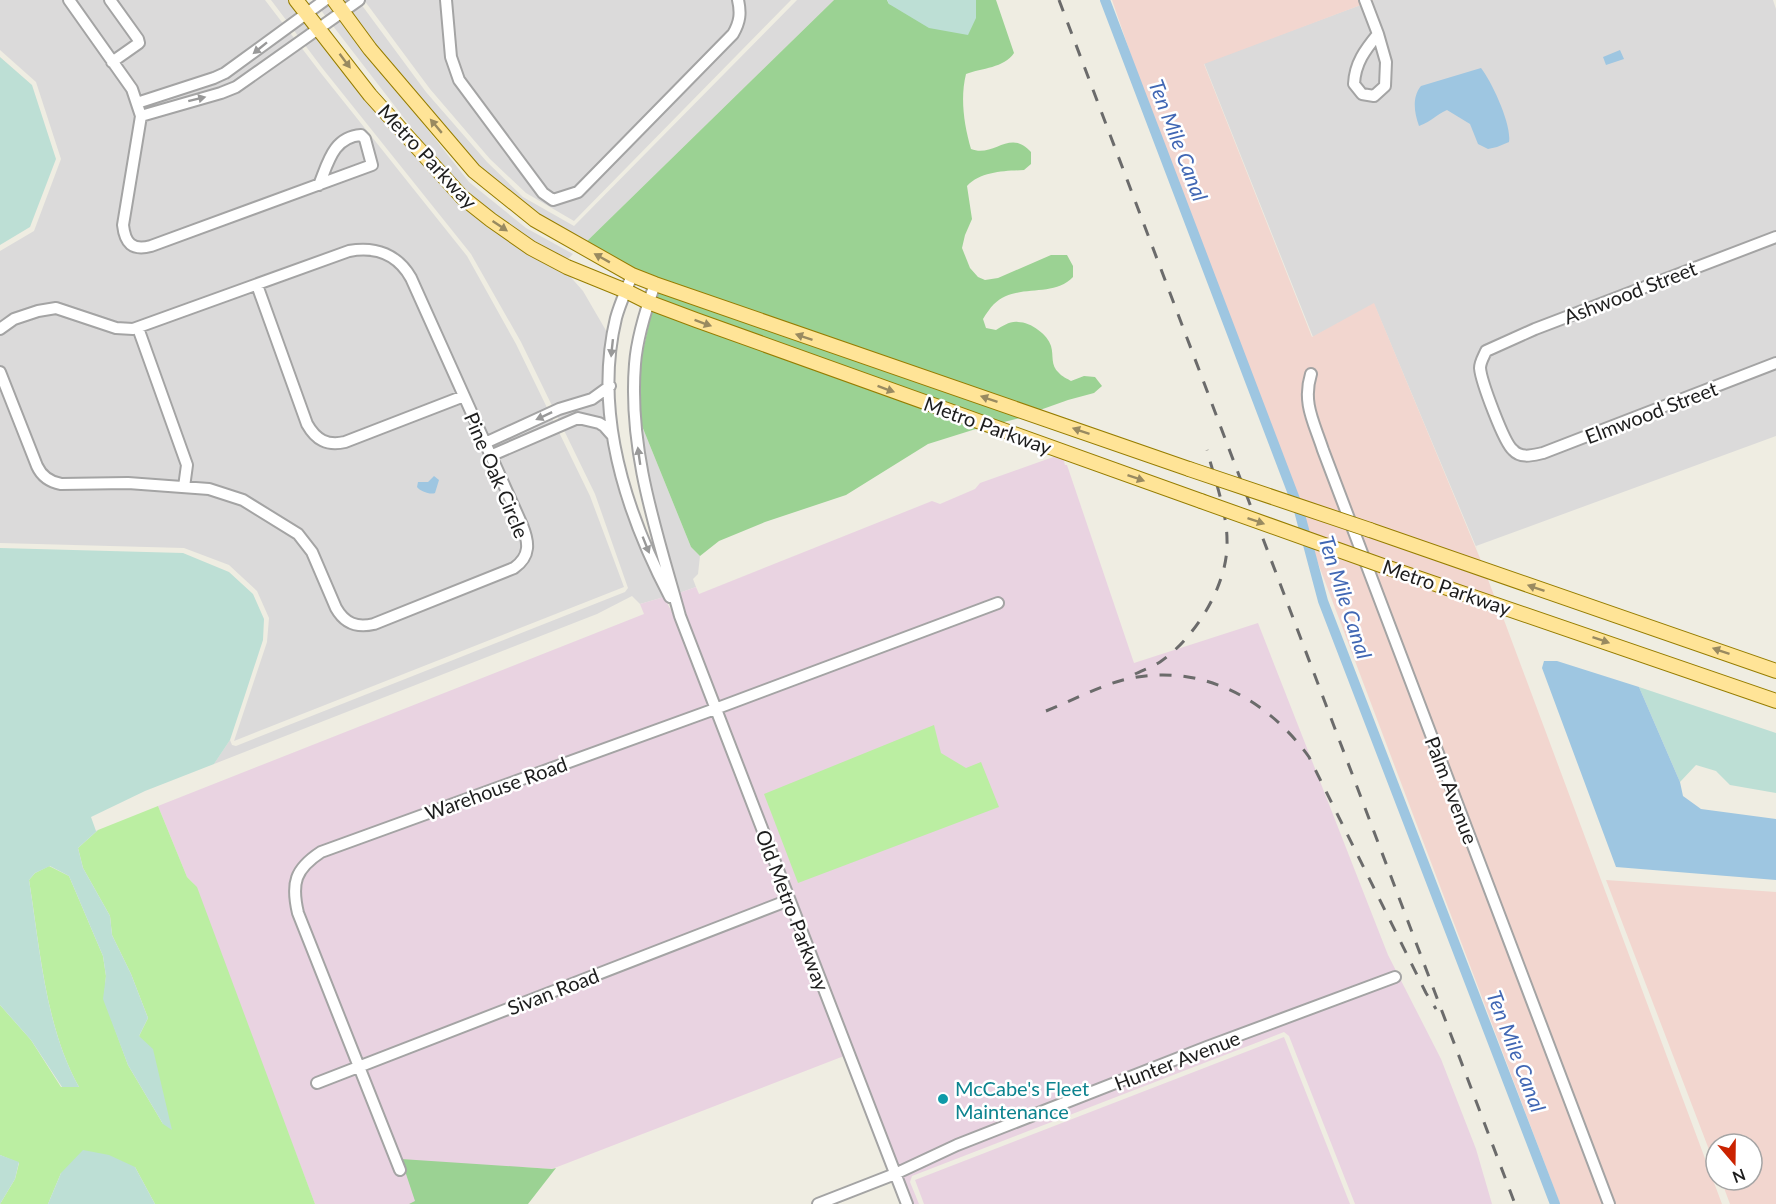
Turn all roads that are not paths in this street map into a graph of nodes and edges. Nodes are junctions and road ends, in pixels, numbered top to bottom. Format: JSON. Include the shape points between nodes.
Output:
{"nodes":[{"id":1,"x":69,"y":0,"type":"edge"},
{"id":2,"x":110,"y":0,"type":"edge"},
{"id":3,"x":296,"y":0,"type":"edge"},
{"id":4,"x":325,"y":0,"type":"edge"},
{"id":5,"x":334,"y":0,"type":"edge"},
{"id":6,"x":359,"y":0,"type":"edge"},
{"id":7,"x":446,"y":0,"type":"edge"},
{"id":8,"x":738,"y":0,"type":"edge"},
{"id":9,"x":1365,"y":0,"type":"edge"},
{"id":10,"x":343,"y":13,"type":"junction"},
{"id":11,"x":307,"y":14,"type":"junction"},
{"id":12,"x":319,"y":28,"type":"junction"},
{"id":13,"x":1378,"y":34,"type":"junction"},
{"id":14,"x":112,"y":62,"type":"junction"},
{"id":15,"x":137,"y":103,"type":"junction"},
{"id":16,"x":141,"y":116,"type":"junction"},
{"id":17,"x":319,"y":185,"type":"junction"},
{"id":18,"x":1776,"y":237,"type":"edge"},
{"id":19,"x":632,"y":274,"type":"junction"},
{"id":20,"x":654,"y":284,"type":"junction"},
{"id":21,"x":257,"y":285,"type":"junction"},
{"id":22,"x":626,"y":291,"type":"junction"},
{"id":23,"x":648,"y":302,"type":"junction"},
{"id":24,"x":138,"y":328,"type":"junction"},
{"id":25,"x":0,"y":329,"type":"edge"},
{"id":26,"x":1776,"y":363,"type":"edge"},
{"id":27,"x":0,"y":372,"type":"edge"},
{"id":28,"x":1311,"y":374,"type":"dead end"},
{"id":29,"x":610,"y":386,"type":"junction"},
{"id":30,"x":464,"y":396,"type":"junction"},
{"id":31,"x":572,"y":405,"type":"junction"},
{"id":32,"x":578,"y":418,"type":"junction"},
{"id":33,"x":516,"y":429,"type":"junction"},
{"id":34,"x":612,"y":435,"type":"junction"},
{"id":35,"x":522,"y":442,"type":"junction"},
{"id":36,"x":485,"y":443,"type":"junction"},
{"id":37,"x":490,"y":456,"type":"junction"},
{"id":38,"x":1524,"y":456,"type":"joint"},
{"id":39,"x":184,"y":487,"type":"junction"},
{"id":40,"x":627,"y":498,"type":"junction"},
{"id":41,"x":654,"y":526,"type":"junction"},
{"id":42,"x":998,"y":603,"type":"dead end"},
{"id":43,"x":680,"y":616,"type":"junction"},
{"id":44,"x":1776,"y":671,"type":"edge"},
{"id":45,"x":1776,"y":701,"type":"edge"},
{"id":46,"x":715,"y":709,"type":"junction"},
{"id":47,"x":789,"y":900,"type":"junction"},
{"id":48,"x":1395,"y":977,"type":"dead end"},
{"id":49,"x":359,"y":1067,"type":"junction"},
{"id":50,"x":317,"y":1083,"type":"dead end"},
{"id":51,"x":400,"y":1170,"type":"dead end"},
{"id":52,"x":895,"y":1174,"type":"junction"},
{"id":53,"x":818,"y":1204,"type":"edge"},
{"id":54,"x":907,"y":1204,"type":"edge"},
{"id":55,"x":1609,"y":1204,"type":"edge"}],
"edges":[{"from":1,"to":14,"type":"street"},
{"from":2,"to":14,"type":"street","via":[[139,43]]},
{"from":3,"to":11,"type":"main road","name":"Metro Parkway"},
{"from":4,"to":11,"type":"street"},
{"from":5,"to":10,"type":"main road","name":"Metro Parkway"},
{"from":6,"to":10,"type":"street"},
{"from":7,"to":8,"type":"street","via":[[451,57],[459,80],[543,193],[553,200],[578,192],[733,34],[741,11]]},
{"from":9,"to":13,"type":"street"},
{"from":10,"to":12,"type":"street"},
{"from":19,"to":10,"type":"main road","name":"Metro Parkway","one_way":true,"via":[[534,220],[474,171]]},
{"from":11,"to":12,"type":"main road","name":"Metro Parkway"},
{"from":11,"to":15,"type":"street","one_way":true,"via":[[225,73]]},
{"from":16,"to":12,"type":"street","one_way":true,"via":[[236,87]]},
{"from":12,"to":22,"type":"main road","name":"Metro Parkway","one_way":true,"via":[[370,95],[462,197],[531,248]]},
{"from":13,"to":13,"type":"street","via":[[1361,55],[1354,84],[1362,94],[1374,96],[1385,86],[1386,62]]},
{"from":14,"to":15,"type":"street"},
{"from":15,"to":16,"type":"street"},
{"from":16,"to":17,"type":"street","via":[[123,225],[132,246],[151,246]]},
{"from":17,"to":17,"type":"street","via":[[372,165],[361,135],[340,141],[334,148]]},
{"from":18,"to":38,"type":"street","name":"Ashwood Street","via":[[1535,328],[1486,351],[1480,366],[1485,390],[1512,450]]},
{"from":19,"to":20,"type":"main road","name":"Metro Parkway"},
{"from":19,"to":22,"type":"street","name":"Old Metro Parkway"},
{"from":20,"to":23,"type":"street","name":"Old Metro Parkway"},
{"from":44,"to":20,"type":"main road","name":"Metro Parkway","one_way":true,"bridge":true},
{"from":21,"to":24,"type":"street","name":"Pine Oak Circle"},
{"from":21,"to":30,"type":"street","name":"Pine Oak Circle","via":[[350,251],[378,250],[393,257],[411,278]]},
{"from":21,"to":30,"type":"street","via":[[307,424],[319,439],[345,442]]},
{"from":22,"to":23,"type":"main road","name":"Metro Parkway"},
{"from":22,"to":29,"type":"street","name":"Old Metro Parkway","one_way":true,"via":[[617,316]]},
{"from":41,"to":23,"type":"street","name":"Old Metro Parkway","one_way":true,"via":[[641,468],[634,408],[634,363]]},
{"from":23,"to":45,"type":"main road","name":"Metro Parkway","one_way":true,"bridge":true,"via":[[1386,567]]},
{"from":24,"to":25,"type":"street","name":"Pine Oak Circle","via":[[116,328],[56,308],[14,319]]},
{"from":24,"to":39,"type":"street","via":[[187,465]]},
{"from":26,"to":38,"type":"street","name":"Elmwood Street","via":[[1544,453]]},
{"from":27,"to":39,"type":"street","name":"Pine Oak Circle","via":[[37,466],[48,480],[61,484]]},
{"from":28,"to":55,"type":"street","name":"Palm Avenue","via":[[1306,389],[1308,406],[1323,450]]},
{"from":29,"to":31,"type":"street","via":[[592,399]]},
{"from":29,"to":34,"type":"street","name":"Old Metro Parkway"},
{"from":30,"to":36,"type":"street","name":"Pine Oak Circle"},
{"from":31,"to":32,"type":"street"},
{"from":31,"to":33,"type":"street","one_way":true},
{"from":32,"to":34,"type":"street","via":[[603,425]]},
{"from":32,"to":35,"type":"street"},
{"from":33,"to":35,"type":"street"},
{"from":33,"to":36,"type":"street"},
{"from":34,"to":40,"type":"street","name":"Old Metro Parkway"},
{"from":35,"to":37,"type":"street"},
{"from":36,"to":37,"type":"street","name":"Pine Oak Circle"},
{"from":37,"to":39,"type":"street","name":"Pine Oak Circle","via":[[527,538],[525,558],[514,568],[368,626],[352,625],[340,616],[312,552],[298,534],[234,496]]},
{"from":40,"to":41,"type":"street","via":[[641,520],[649,527]]},
{"from":40,"to":43,"type":"street","name":"Old Metro Parkway","one_way":true},
{"from":41,"to":43,"type":"street","name":"Old Metro Parkway"},
{"from":42,"to":46,"type":"street","name":"Warehouse Road"},
{"from":43,"to":46,"type":"street","name":"Old Metro Parkway"},
{"from":46,"to":47,"type":"street","name":"Old Metro Parkway"},
{"from":46,"to":49,"type":"street","name":"Warehouse Road","via":[[336,846],[307,861],[294,886],[298,913]]},
{"from":47,"to":49,"type":"street","name":"Sivan Road"},
{"from":47,"to":52,"type":"street","name":"Old Metro Parkway"},
{"from":48,"to":52,"type":"street","name":"Hunter Avenue","via":[[957,1145]]},
{"from":49,"to":50,"type":"street","name":"Sivan Road"},
{"from":49,"to":51,"type":"street","name":"Warehouse Road"},
{"from":52,"to":53,"type":"street","name":"Hunter Avenue"},
{"from":52,"to":54,"type":"street","name":"Old Metro Parkway"}]}
